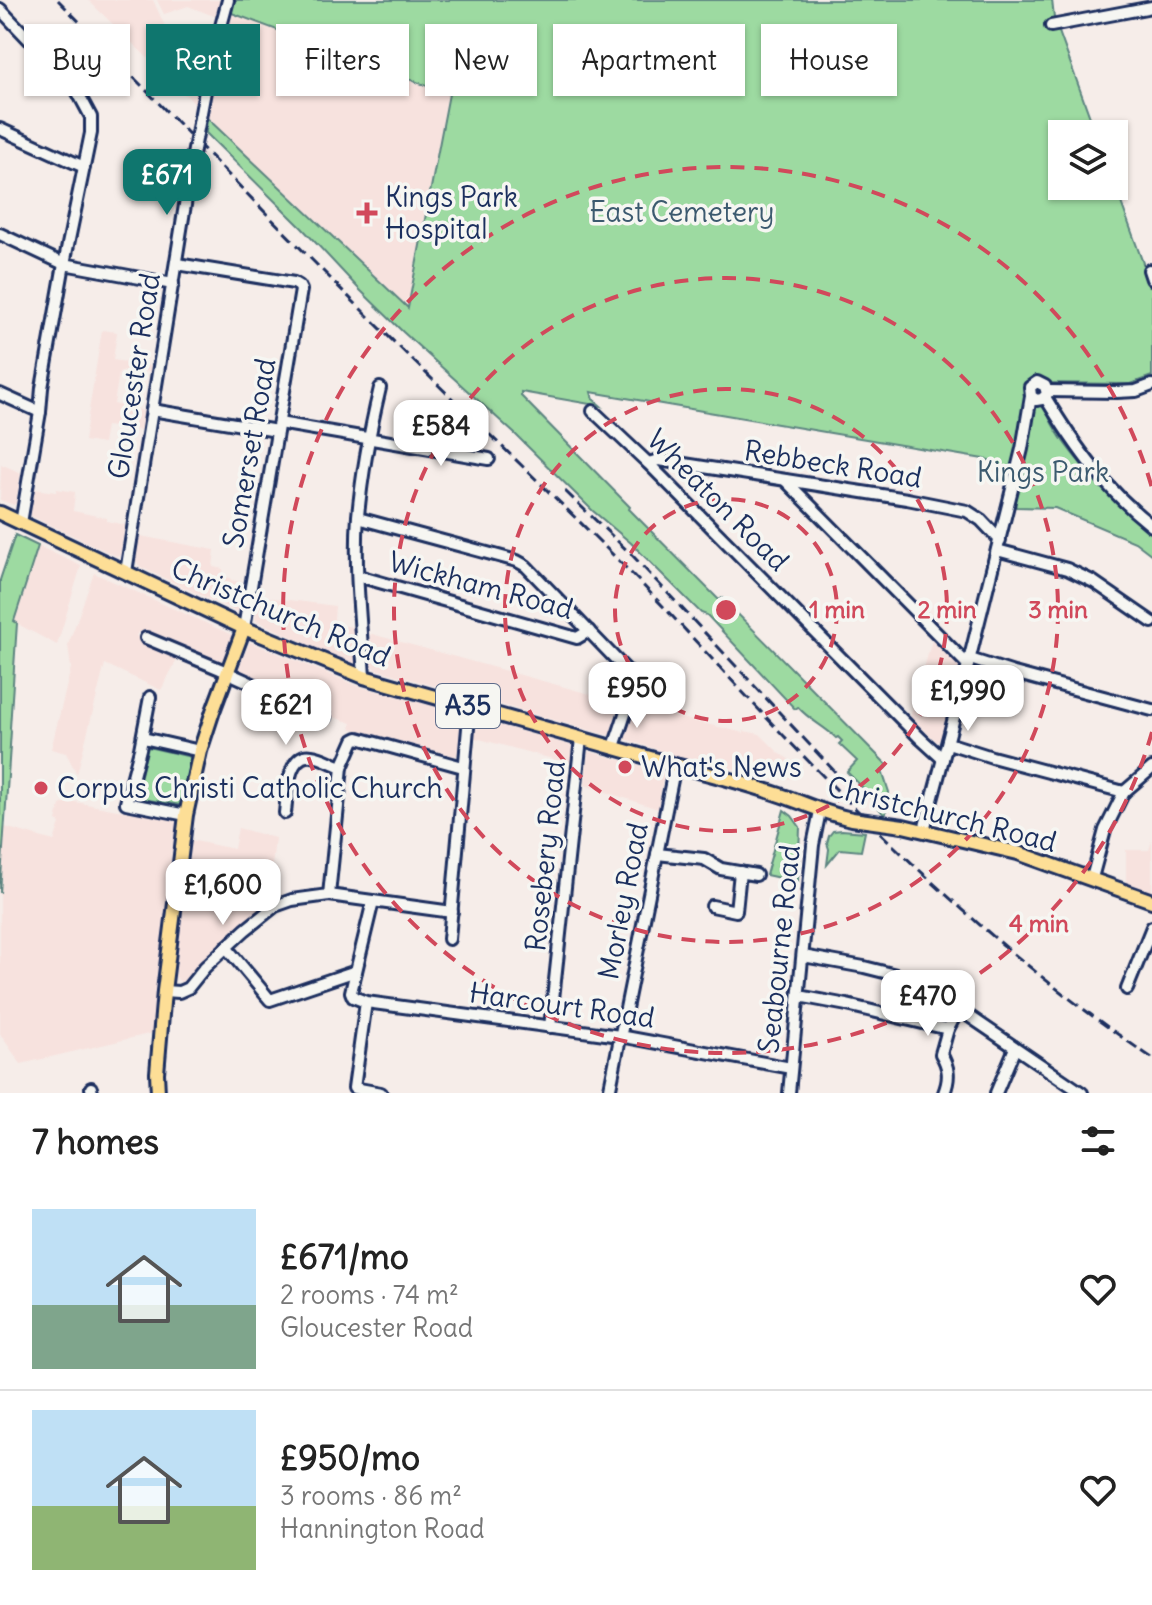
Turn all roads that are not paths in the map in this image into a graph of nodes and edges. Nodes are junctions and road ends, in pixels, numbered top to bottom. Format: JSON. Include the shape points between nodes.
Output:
{"nodes":[{"id":1,"x":228,"y":0,"type":"edge"},
{"id":2,"x":1152,"y":7,"type":"edge"},
{"id":3,"x":0,"y":9,"type":"edge"},
{"id":4,"x":1051,"y":26,"type":"dead end"},
{"id":5,"x":0,"y":129,"type":"edge"},
{"id":6,"x":84,"y":167,"type":"junction"},
{"id":7,"x":0,"y":234,"type":"edge"},
{"id":8,"x":64,"y":264,"type":"junction"},
{"id":9,"x":177,"y":264,"type":"junction"},
{"id":10,"x":173,"y":284,"type":"junction"},
{"id":11,"x":1152,"y":385,"type":"edge"},
{"id":12,"x":380,"y":388,"type":"dead end"},
{"id":13,"x":0,"y":394,"type":"edge"},
{"id":14,"x":1046,"y":394,"type":"junction"},
{"id":15,"x":152,"y":410,"type":"junction"},
{"id":16,"x":593,"y":411,"type":"dead end"},
{"id":17,"x":40,"y":412,"type":"junction"},
{"id":18,"x":278,"y":427,"type":"junction"},
{"id":19,"x":368,"y":438,"type":"junction"},
{"id":20,"x":489,"y":459,"type":"dead end"},
{"id":21,"x":648,"y":463,"type":"junction"},
{"id":22,"x":785,"y":480,"type":"junction"},
{"id":23,"x":0,"y":513,"type":"edge"},
{"id":24,"x":358,"y":518,"type":"junction"},
{"id":25,"x":21,"y":523,"type":"junction"},
{"id":26,"x":1152,"y":526,"type":"edge"},
{"id":27,"x":999,"y":545,"type":"junction"},
{"id":28,"x":126,"y":572,"type":"junction"},
{"id":29,"x":358,"y":576,"type":"junction"},
{"id":30,"x":1152,"y":622,"type":"edge"},
{"id":31,"x":244,"y":628,"type":"junction"},
{"id":32,"x":589,"y":631,"type":"junction"},
{"id":33,"x":146,"y":638,"type":"dead end"},
{"id":34,"x":969,"y":662,"type":"junction"},
{"id":35,"x":227,"y":673,"type":"junction"},
{"id":36,"x":364,"y":677,"type":"junction"},
{"id":37,"x":150,"y":697,"type":"dead end"},
{"id":38,"x":470,"y":706,"type":"junction"},
{"id":39,"x":1152,"y":710,"type":"edge"},
{"id":40,"x":325,"y":717,"type":"dead end"},
{"id":41,"x":143,"y":738,"type":"junction"},
{"id":42,"x":581,"y":738,"type":"junction"},
{"id":43,"x":948,"y":743,"type":"junction"},
{"id":44,"x":614,"y":747,"type":"junction"},
{"id":45,"x":200,"y":751,"type":"junction"},
{"id":46,"x":943,"y":759,"type":"junction"},
{"id":47,"x":675,"y":765,"type":"junction"},
{"id":48,"x":342,"y":767,"type":"junction"},
{"id":49,"x":463,"y":767,"type":"junction"},
{"id":50,"x":1152,"y":768,"type":"edge"},
{"id":51,"x":1124,"y":792,"type":"junction"},
{"id":52,"x":820,"y":811,"type":"junction"},
{"id":53,"x":285,"y":813,"type":"dead end"},
{"id":54,"x":186,"y":815,"type":"junction"},
{"id":55,"x":924,"y":830,"type":"junction"},
{"id":56,"x":657,"y":854,"type":"junction"},
{"id":57,"x":740,"y":872,"type":"junction"},
{"id":58,"x":756,"y":875,"type":"dead end"},
{"id":59,"x":1092,"y":878,"type":"junction"},
{"id":60,"x":329,"y":895,"type":"junction"},
{"id":61,"x":373,"y":901,"type":"junction"},
{"id":62,"x":1152,"y":901,"type":"edge"},
{"id":63,"x":712,"y":906,"type":"dead end"},
{"id":64,"x":452,"y":912,"type":"junction"},
{"id":65,"x":1152,"y":927,"type":"edge"},
{"id":66,"x":449,"y":939,"type":"dead end"},
{"id":67,"x":226,"y":947,"type":"junction"},
{"id":68,"x":803,"y":956,"type":"junction"},
{"id":69,"x":356,"y":971,"type":"junction"},
{"id":70,"x":1127,"y":989,"type":"dead end"},
{"id":71,"x":164,"y":991,"type":"junction"},
{"id":72,"x":799,"y":996,"type":"junction"},
{"id":73,"x":366,"y":1002,"type":"junction"},
{"id":74,"x":958,"y":1010,"type":"junction"},
{"id":75,"x":550,"y":1027,"type":"junction"},
{"id":76,"x":948,"y":1029,"type":"junction"},
{"id":77,"x":620,"y":1036,"type":"junction"},
{"id":78,"x":1015,"y":1048,"type":"junction"},
{"id":79,"x":791,"y":1068,"type":"junction"},
{"id":80,"x":158,"y":1093,"type":"edge"},
{"id":81,"x":381,"y":1093,"type":"edge"},
{"id":82,"x":609,"y":1093,"type":"edge"},
{"id":83,"x":789,"y":1093,"type":"edge"},
{"id":84,"x":944,"y":1093,"type":"edge"},
{"id":85,"x":996,"y":1093,"type":"edge"},
{"id":86,"x":1082,"y":1093,"type":"edge"}],
"edges":[{"from":1,"to":9,"type":"street","name":"Gloucester Road","bridge":true,"via":[[208,75]]},
{"from":2,"to":4,"type":"street"},
{"from":3,"to":6,"type":"street","via":[[85,103],[91,133]]},
{"from":5,"to":6,"type":"street"},
{"from":6,"to":8,"type":"street"},
{"from":7,"to":8,"type":"street"},
{"from":8,"to":10,"type":"street"},
{"from":8,"to":17,"type":"street"},
{"from":9,"to":10,"type":"street","name":"Gloucester Road"},
{"from":9,"to":18,"type":"street","name":"Somerset Road","via":[[299,286]]},
{"from":10,"to":15,"type":"street","name":"Gloucester Road"},
{"from":11,"to":14,"type":"street","via":[[1136,391]]},
{"from":12,"to":19,"type":"street"},
{"from":13,"to":17,"type":"street"},
{"from":14,"to":26,"type":"street","via":[[1088,463]]},
{"from":14,"to":27,"type":"street","via":[[1043,384],[1030,387]]},
{"from":15,"to":18,"type":"street"},
{"from":15,"to":28,"type":"street","name":"Gloucester Road"},
{"from":16,"to":21,"type":"street","name":"Wheaton Road"},
{"from":17,"to":25,"type":"street"},
{"from":18,"to":19,"type":"street"},
{"from":18,"to":31,"type":"street","name":"Somerset Road"},
{"from":19,"to":20,"type":"street"},
{"from":19,"to":24,"type":"street"},
{"from":21,"to":22,"type":"street","name":"Rebbeck Road","via":[[659,460]]},
{"from":21,"to":46,"type":"street","name":"Wheaton Road"},
{"from":22,"to":27,"type":"street","name":"Rebbeck Road","via":[[967,511],[981,520]]},
{"from":22,"to":34,"type":"street"},
{"from":23,"to":25,"type":"main road","name":"Christchurch Road","number":"A35"},
{"from":24,"to":29,"type":"street"},
{"from":24,"to":32,"type":"street","via":[[522,564]]},
{"from":25,"to":28,"type":"main road","name":"Christchurch Road","number":"A35"},
{"from":27,"to":30,"type":"street","via":[[1094,582]]},
{"from":27,"to":34,"type":"street"},
{"from":28,"to":31,"type":"main road","name":"Christchurch Road","number":"A35"},
{"from":29,"to":32,"type":"street","name":"Wickham Road","via":[[577,638]]},
{"from":29,"to":36,"type":"street"},
{"from":31,"to":35,"type":"main road"},
{"from":31,"to":36,"type":"main road","name":"Christchurch Road","number":"A35"},
{"from":32,"to":44,"type":"street","via":[[631,675]]},
{"from":33,"to":35,"type":"street"},
{"from":34,"to":39,"type":"street"},
{"from":34,"to":43,"type":"street"},
{"from":35,"to":40,"type":"street"},
{"from":35,"to":45,"type":"main road"},
{"from":36,"to":38,"type":"main road","name":"Christchurch Road","number":"A35"},
{"from":37,"to":41,"type":"street"},
{"from":38,"to":42,"type":"main road","name":"Christchurch Road","number":"A35"},
{"from":38,"to":49,"type":"street"},
{"from":41,"to":45,"type":"street"},
{"from":41,"to":54,"type":"street","via":[[126,803]]},
{"from":42,"to":44,"type":"main road","name":"Christchurch Road","number":"A35"},
{"from":42,"to":75,"type":"street","name":"Rosebery Road"},
{"from":43,"to":46,"type":"street"},
{"from":43,"to":51,"type":"street"},
{"from":44,"to":47,"type":"main road","name":"Christchurch Road","number":"A35"},
{"from":45,"to":54,"type":"main road"},
{"from":46,"to":55,"type":"street"},
{"from":47,"to":52,"type":"main road","name":"Christchurch Road","number":"A35"},
{"from":47,"to":56,"type":"street","name":"Morley Road"},
{"from":48,"to":49,"type":"street","via":[[358,738]]},
{"from":48,"to":53,"type":"street","via":[[309,755],[300,757],[294,763]]},
{"from":48,"to":60,"type":"street"},
{"from":49,"to":64,"type":"street"},
{"from":50,"to":51,"type":"street"},
{"from":51,"to":59,"type":"street","via":[[1105,830]]},
{"from":52,"to":55,"type":"main road","name":"Christchurch Road","number":"A35","bridge":true},
{"from":52,"to":68,"type":"street","name":"Seabourne Road"},
{"from":54,"to":71,"type":"main road"},
{"from":55,"to":59,"type":"main road","name":"Christchurch Road","number":"A35"},
{"from":56,"to":57,"type":"street","via":[[704,859]]},
{"from":56,"to":77,"type":"street","name":"Morley Road"},
{"from":57,"to":58,"type":"street"},
{"from":57,"to":63,"type":"street","via":[[736,911]]},
{"from":59,"to":62,"type":"main road","name":"Christchurch Road","number":"A35"},
{"from":60,"to":61,"type":"street"},
{"from":60,"to":67,"type":"street","via":[[275,906]]},
{"from":61,"to":64,"type":"street"},
{"from":61,"to":69,"type":"street"},
{"from":64,"to":66,"type":"street"},
{"from":65,"to":70,"type":"street"},
{"from":67,"to":69,"type":"street","via":[[270,1000]]},
{"from":67,"to":71,"type":"street","via":[[188,988]]},
{"from":68,"to":72,"type":"street","name":"Seabourne Road"},
{"from":68,"to":74,"type":"street","via":[[916,980]]},
{"from":69,"to":73,"type":"street","via":[[351,992]]},
{"from":71,"to":80,"type":"main road"},
{"from":72,"to":76,"type":"street"},
{"from":72,"to":79,"type":"street","name":"Seabourne Road"},
{"from":73,"to":75,"type":"street","name":"Harcourt Road"},
{"from":73,"to":81,"type":"street","via":[[354,1088]]},
{"from":74,"to":76,"type":"street"},
{"from":74,"to":78,"type":"street"},
{"from":75,"to":77,"type":"street","name":"Harcourt Road"},
{"from":76,"to":84,"type":"street","via":[[941,1054],[948,1065]]},
{"from":77,"to":79,"type":"street","name":"Harcourt Road"},
{"from":77,"to":82,"type":"street","name":"Morley Road"},
{"from":78,"to":85,"type":"street"},
{"from":78,"to":86,"type":"street"},
{"from":79,"to":83,"type":"street","name":"Seabourne Road"}]}
